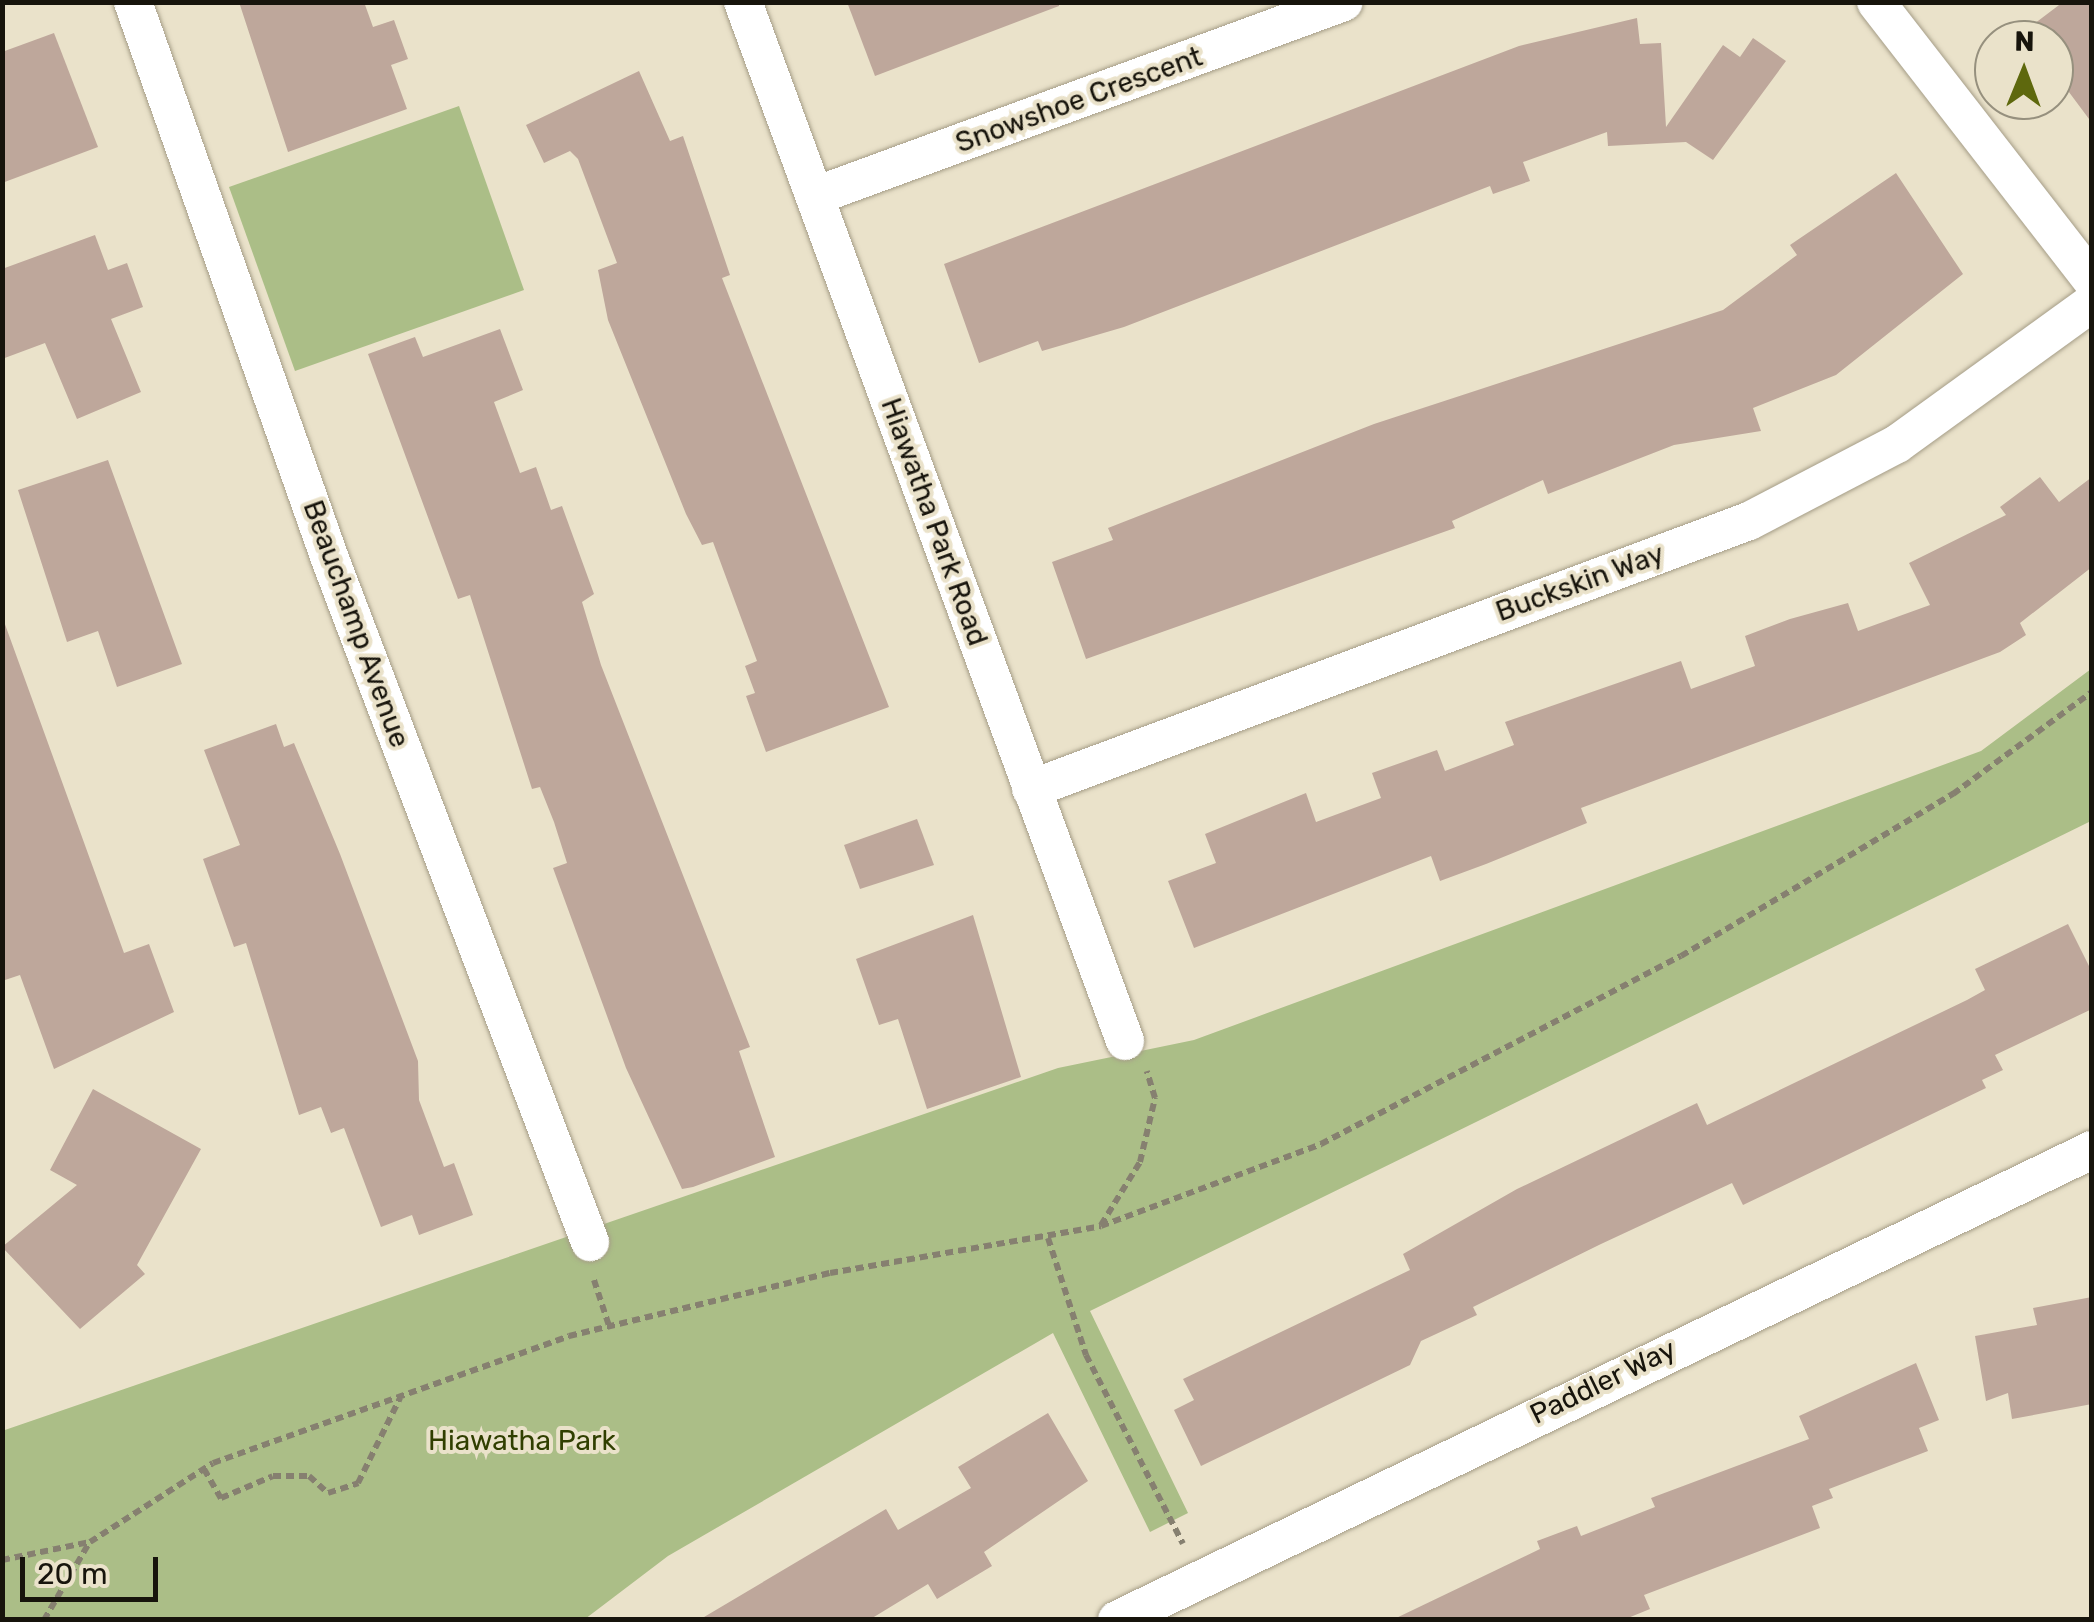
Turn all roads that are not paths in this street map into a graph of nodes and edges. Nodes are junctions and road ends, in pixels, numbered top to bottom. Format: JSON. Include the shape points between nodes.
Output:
{"nodes":[{"id":1,"x":133,"y":2,"type":"edge"},
{"id":2,"x":744,"y":2,"type":"edge"},
{"id":3,"x":1344,"y":2,"type":"edge"},
{"id":4,"x":1876,"y":2,"type":"edge"},
{"id":5,"x":815,"y":196,"type":"junction"},
{"id":6,"x":2092,"y":280,"type":"edge"},
{"id":7,"x":2092,"y":303,"type":"edge"},
{"id":8,"x":1031,"y":789,"type":"junction"},
{"id":9,"x":1125,"y":1041,"type":"road end"},
{"id":10,"x":2092,"y":1150,"type":"edge"},
{"id":11,"x":590,"y":1242,"type":"dead end"},
{"id":12,"x":1117,"y":1620,"type":"edge"}],
"edges":[{"from":1,"to":11,"type":"street","name":"Beauchamp Avenue","via":[[330,559]]},
{"from":2,"to":5,"type":"street","name":"Hiawatha Park Road"},
{"from":3,"to":5,"type":"street","name":"Snowshoe Crescent"},
{"from":4,"to":6,"type":"street"},
{"from":5,"to":8,"type":"street","name":"Hiawatha Park Road"},
{"from":7,"to":8,"type":"street","name":"Buckskin Way","via":[[1897,444],[1749,521]]},
{"from":8,"to":9,"type":"street","name":"Hiawatha Park Road"},
{"from":10,"to":12,"type":"street","name":"Paddler Way"}]}
